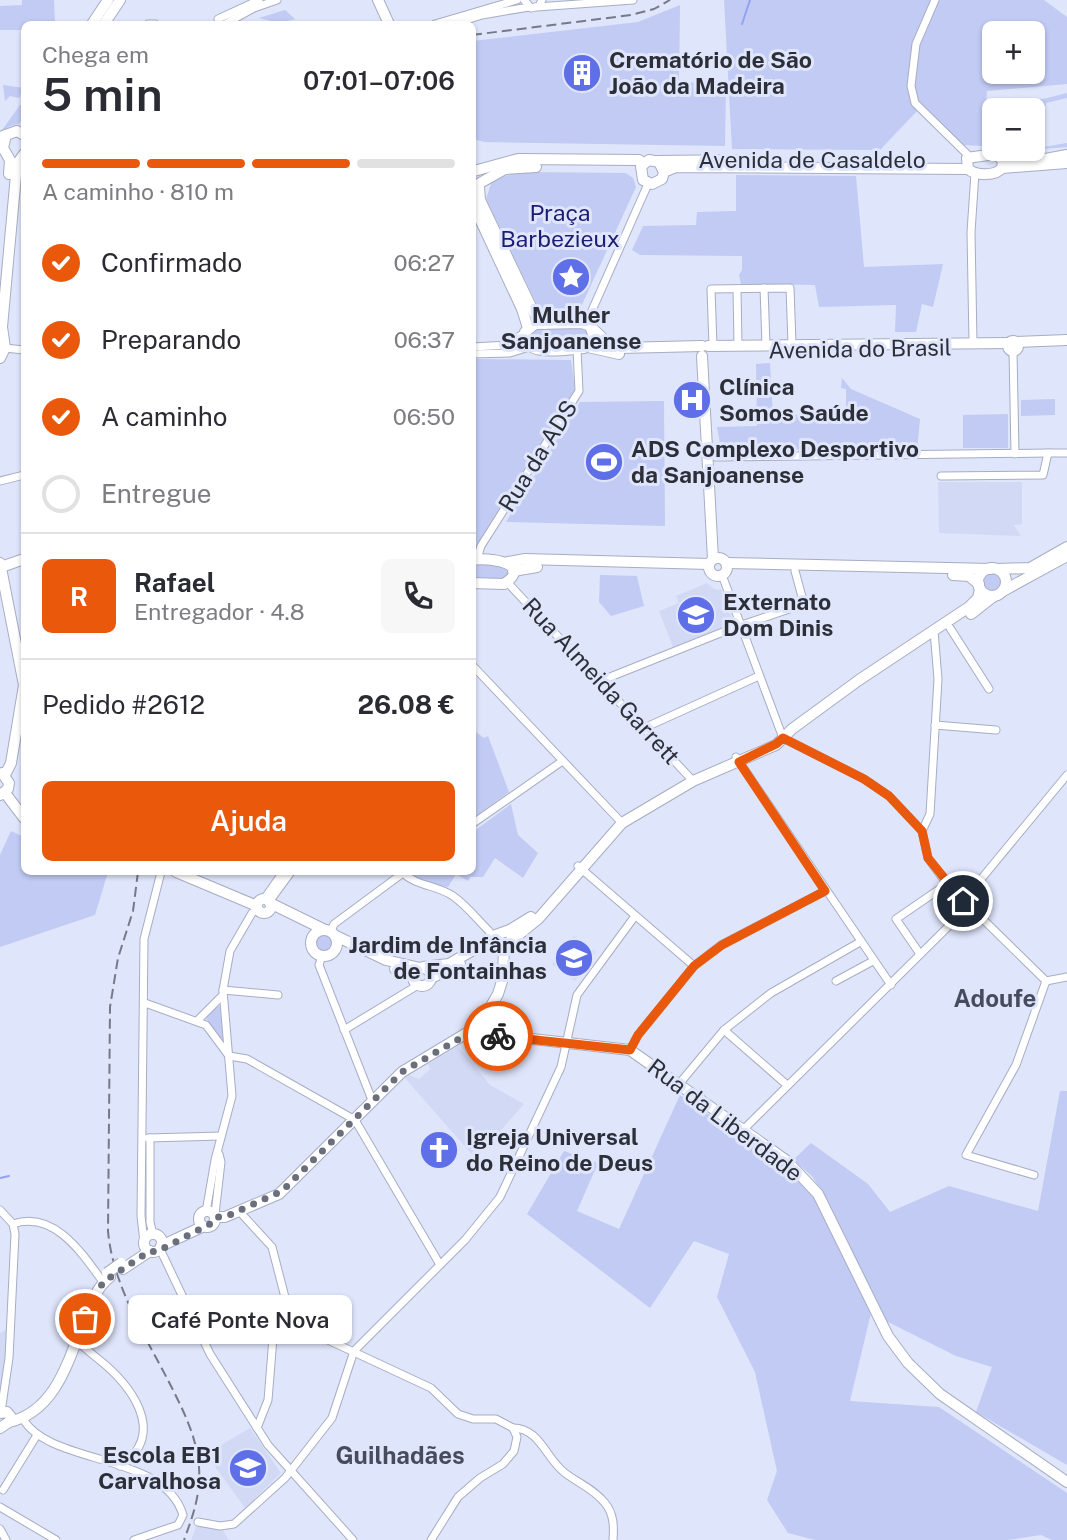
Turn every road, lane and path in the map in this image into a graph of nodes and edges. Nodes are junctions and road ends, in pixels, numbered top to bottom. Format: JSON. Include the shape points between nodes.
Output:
{"nodes":[{"id":1,"x":108,"y":0,"type":"edge"},
{"id":2,"x":120,"y":0,"type":"edge"},
{"id":3,"x":259,"y":0,"type":"edge"},
{"id":4,"x":277,"y":0,"type":"edge"},
{"id":5,"x":378,"y":0,"type":"edge"},
{"id":6,"x":385,"y":0,"type":"edge"},
{"id":7,"x":517,"y":0,"type":"edge"},
{"id":8,"x":524,"y":0,"type":"edge"},
{"id":9,"x":633,"y":0,"type":"edge"},
{"id":10,"x":935,"y":0,"type":"edge"},
{"id":11,"x":536,"y":5,"type":"edge"},
{"id":12,"x":218,"y":19,"type":"junction"},
{"id":13,"x":94,"y":21,"type":"edge"},
{"id":14,"x":106,"y":21,"type":"edge"},
{"id":15,"x":215,"y":21,"type":"edge"},
{"id":16,"x":221,"y":21,"type":"edge"},
{"id":17,"x":230,"y":21,"type":"edge"},
{"id":18,"x":391,"y":21,"type":"edge"},
{"id":19,"x":391,"y":21,"type":"edge"},
{"id":20,"x":445,"y":21,"type":"edge"},
{"id":21,"x":463,"y":21,"type":"edge"},
{"id":22,"x":14,"y":133,"type":"edge"},
{"id":23,"x":4,"y":153,"type":"edge"},
{"id":24,"x":1067,"y":155,"type":"edge"},
{"id":25,"x":21,"y":158,"type":"edge"},
{"id":26,"x":656,"y":161,"type":"junction"},
{"id":27,"x":1067,"y":163,"type":"edge"},
{"id":28,"x":970,"y":164,"type":"junction"},
{"id":29,"x":1002,"y":164,"type":"junction"},
{"id":30,"x":642,"y":169,"type":"junction"},
{"id":31,"x":476,"y":170,"type":"edge"},
{"id":32,"x":664,"y":172,"type":"junction"},
{"id":33,"x":648,"y":184,"type":"junction"},
{"id":34,"x":477,"y":187,"type":"edge"},
{"id":35,"x":476,"y":211,"type":"edge"},
{"id":36,"x":0,"y":279,"type":"edge"},
{"id":37,"x":764,"y":288,"type":"junction"},
{"id":38,"x":737,"y":289,"type":"junction"},
{"id":39,"x":545,"y":324,"type":"junction"},
{"id":40,"x":589,"y":326,"type":"junction"},
{"id":41,"x":527,"y":330,"type":"junction"},
{"id":42,"x":973,"y":342,"type":"junction"},
{"id":43,"x":1067,"y":343,"type":"edge"},
{"id":44,"x":792,"y":344,"type":"junction"},
{"id":45,"x":738,"y":345,"type":"junction"},
{"id":46,"x":766,"y":345,"type":"junction"},
{"id":47,"x":1013,"y":346,"type":"junction"},
{"id":48,"x":476,"y":347,"type":"edge"},
{"id":49,"x":529,"y":347,"type":"junction"},
{"id":50,"x":582,"y":348,"type":"junction"},
{"id":51,"x":1,"y":350,"type":"edge"},
{"id":52,"x":21,"y":350,"type":"edge"},
{"id":53,"x":706,"y":351,"type":"junction"},
{"id":54,"x":476,"y":354,"type":"edge"},
{"id":55,"x":1048,"y":453,"type":"junction"},
{"id":56,"x":1067,"y":453,"type":"edge"},
{"id":57,"x":1015,"y":454,"type":"junction"},
{"id":58,"x":713,"y":458,"type":"junction"},
{"id":59,"x":21,"y":476,"type":"edge"},
{"id":60,"x":941,"y":476,"type":"dead end"},
{"id":61,"x":0,"y":481,"type":"edge"},
{"id":62,"x":1067,"y":547,"type":"edge"},
{"id":63,"x":1067,"y":556,"type":"edge"},
{"id":64,"x":476,"y":557,"type":"edge"},
{"id":65,"x":476,"y":559,"type":"edge"},
{"id":66,"x":21,"y":560,"type":"edge"},
{"id":67,"x":0,"y":566,"type":"edge"},
{"id":68,"x":21,"y":566,"type":"edge"},
{"id":69,"x":510,"y":566,"type":"junction"},
{"id":70,"x":718,"y":566,"type":"junction"},
{"id":71,"x":994,"y":569,"type":"junction"},
{"id":72,"x":794,"y":571,"type":"junction"},
{"id":73,"x":508,"y":582,"type":"junction"},
{"id":74,"x":476,"y":585,"type":"edge"},
{"id":75,"x":980,"y":586,"type":"junction"},
{"id":76,"x":998,"y":594,"type":"junction"},
{"id":77,"x":740,"y":625,"type":"junction"},
{"id":78,"x":950,"y":628,"type":"junction"},
{"id":79,"x":934,"y":634,"type":"junction"},
{"id":80,"x":476,"y":669,"type":"edge"},
{"id":81,"x":21,"y":670,"type":"edge"},
{"id":82,"x":759,"y":676,"type":"junction"},
{"id":83,"x":600,"y":681,"type":"junction"},
{"id":84,"x":989,"y":689,"type":"dead end"},
{"id":85,"x":21,"y":703,"type":"edge"},
{"id":86,"x":935,"y":725,"type":"junction"},
{"id":87,"x":644,"y":728,"type":"junction"},
{"id":88,"x":996,"y":730,"type":"dead end"},
{"id":89,"x":783,"y":738,"type":"junction"},
{"id":90,"x":737,"y":759,"type":"junction"},
{"id":91,"x":561,"y":762,"type":"junction"},
{"id":92,"x":2,"y":774,"type":"edge"},
{"id":93,"x":1067,"y":775,"type":"edge"},
{"id":94,"x":690,"y":782,"type":"junction"},
{"id":95,"x":2,"y":794,"type":"edge"},
{"id":96,"x":21,"y":815,"type":"edge"},
{"id":97,"x":476,"y":821,"type":"edge"},
{"id":98,"x":620,"y":822,"type":"junction"},
{"id":99,"x":922,"y":831,"type":"junction"},
{"id":100,"x":580,"y":867,"type":"junction"},
{"id":101,"x":160,"y":875,"type":"edge"},
{"id":102,"x":184,"y":875,"type":"edge"},
{"id":103,"x":194,"y":875,"type":"edge"},
{"id":104,"x":282,"y":875,"type":"edge"},
{"id":105,"x":289,"y":875,"type":"edge"},
{"id":106,"x":400,"y":875,"type":"edge"},
{"id":107,"x":406,"y":875,"type":"edge"},
{"id":108,"x":947,"y":884,"type":"junction"},
{"id":109,"x":825,"y":891,"type":"junction"},
{"id":110,"x":966,"y":903,"type":"junction"},
{"id":111,"x":264,"y":905,"type":"junction"},
{"id":112,"x":635,"y":916,"type":"junction"},
{"id":113,"x":332,"y":936,"type":"junction"},
{"id":114,"x":312,"y":939,"type":"junction"},
{"id":115,"x":508,"y":939,"type":"junction"},
{"id":116,"x":488,"y":940,"type":"junction"},
{"id":117,"x":860,"y":942,"type":"junction"},
{"id":118,"x":920,"y":954,"type":"junction"},
{"id":119,"x":322,"y":956,"type":"junction"},
{"id":120,"x":873,"y":961,"type":"junction"},
{"id":121,"x":694,"y":966,"type":"junction"},
{"id":122,"x":419,"y":974,"type":"junction"},
{"id":123,"x":1067,"y":977,"type":"edge"},
{"id":124,"x":836,"y":981,"type":"dead end"},
{"id":125,"x":1046,"y":981,"type":"junction"},
{"id":126,"x":891,"y":985,"type":"junction"},
{"id":127,"x":223,"y":993,"type":"junction"},
{"id":128,"x":278,"y":995,"type":"dead end"},
{"id":129,"x":145,"y":1003,"type":"junction"},
{"id":130,"x":198,"y":1020,"type":"junction"},
{"id":131,"x":475,"y":1028,"type":"junction"},
{"id":132,"x":344,"y":1030,"type":"junction"},
{"id":133,"x":724,"y":1030,"type":"junction"},
{"id":134,"x":569,"y":1042,"type":"junction"},
{"id":135,"x":630,"y":1050,"type":"junction"},
{"id":136,"x":229,"y":1056,"type":"junction"},
{"id":137,"x":679,"y":1084,"type":"junction"},
{"id":138,"x":787,"y":1085,"type":"junction"},
{"id":139,"x":372,"y":1100,"type":"junction"},
{"id":140,"x":355,"y":1120,"type":"junction"},
{"id":141,"x":744,"y":1129,"type":"junction"},
{"id":142,"x":221,"y":1136,"type":"junction"},
{"id":143,"x":147,"y":1138,"type":"junction"},
{"id":144,"x":1034,"y":1175,"type":"dead end"},
{"id":145,"x":0,"y":1210,"type":"edge"},
{"id":146,"x":239,"y":1211,"type":"junction"},
{"id":147,"x":208,"y":1218,"type":"junction"},
{"id":148,"x":13,"y":1224,"type":"junction"},
{"id":149,"x":153,"y":1244,"type":"junction"},
{"id":150,"x":439,"y":1263,"type":"junction"},
{"id":151,"x":105,"y":1278,"type":"junction"},
{"id":152,"x":287,"y":1305,"type":"junction"},
{"id":153,"x":191,"y":1314,"type":"junction"},
{"id":154,"x":273,"y":1338,"type":"junction"},
{"id":155,"x":73,"y":1340,"type":"junction"},
{"id":156,"x":354,"y":1351,"type":"junction"},
{"id":157,"x":4,"y":1418,"type":"edge"},
{"id":158,"x":23,"y":1419,"type":"junction"},
{"id":159,"x":257,"y":1428,"type":"junction"},
{"id":160,"x":513,"y":1428,"type":"junction"},
{"id":161,"x":37,"y":1435,"type":"junction"},
{"id":162,"x":120,"y":1466,"type":"junction"},
{"id":163,"x":289,"y":1472,"type":"junction"},
{"id":164,"x":1067,"y":1482,"type":"edge"},
{"id":165,"x":3,"y":1490,"type":"dead end"},
{"id":166,"x":0,"y":1507,"type":"edge"},
{"id":167,"x":198,"y":1522,"type":"dead end"},
{"id":168,"x":0,"y":1528,"type":"edge"},
{"id":169,"x":6,"y":1540,"type":"edge"},
{"id":170,"x":56,"y":1540,"type":"edge"},
{"id":171,"x":134,"y":1540,"type":"edge"},
{"id":172,"x":353,"y":1540,"type":"edge"},
{"id":173,"x":431,"y":1540,"type":"edge"},
{"id":174,"x":613,"y":1540,"type":"edge"}],
"edges":[{"from":1,"to":13,"type":"street"},
{"from":2,"to":14,"type":"street"},
{"from":3,"to":12,"type":"street"},
{"from":4,"to":17,"type":"street"},
{"from":5,"to":18,"type":"street"},
{"from":6,"to":19,"type":"street"},
{"from":7,"to":20,"type":"street"},
{"from":8,"to":11,"type":"street"},
{"from":9,"to":11,"type":"street"},
{"from":10,"to":28,"type":"street","via":[[916,44],[911,86],[915,103]]},
{"from":11,"to":21,"type":"street"},
{"from":12,"to":15,"type":"street"},
{"from":12,"to":16,"type":"street"},
{"from":22,"to":23,"type":"street","via":[[2,142]]},
{"from":23,"to":36,"type":"street","via":[[10,163]]},
{"from":24,"to":29,"type":"street","name":"Avenida de Casaldelo"},
{"from":25,"to":51,"type":"street"},
{"from":26,"to":28,"type":"street","name":"Avenida de Casaldelo"},
{"from":26,"to":30,"type":"street","name":"Avenida de Casaldelo"},
{"from":26,"to":32,"type":"street","name":"Avenida de Casaldelo"},
{"from":27,"to":29,"type":"street","name":"Avenida de Casaldelo"},
{"from":28,"to":29,"type":"street","name":"Avenida de Casaldelo","via":[[996,173]]},
{"from":28,"to":29,"type":"street","name":"Avenida de Casaldelo","via":[[995,154]]},
{"from":28,"to":32,"type":"street","name":"Avenida de Casaldelo","via":[[676,167]]},
{"from":28,"to":42,"type":"street"},
{"from":30,"to":31,"type":"street","name":"Avenida de Casaldelo","via":[[639,160],[518,159]]},
{"from":30,"to":33,"type":"street"},
{"from":30,"to":34,"type":"street","name":"Avenida de Casaldelo","via":[[517,167],[493,174]]},
{"from":32,"to":33,"type":"street","name":"Avenida de Casaldelo","via":[[659,182]]},
{"from":33,"to":40,"type":"street"},
{"from":34,"to":39,"type":"street","via":[[528,301]]},
{"from":35,"to":41,"type":"street","via":[[522,309]]},
{"from":37,"to":38,"type":"street","name":"Avenida do Brasil"},
{"from":37,"to":44,"type":"street","name":"Avenida do Brasil","via":[[790,288]]},
{"from":37,"to":46,"type":"street","name":"Avenida do Brasil"},
{"from":38,"to":45,"type":"street","name":"Avenida do Brasil"},
{"from":38,"to":53,"type":"street","name":"Avenida do Brasil","via":[[711,289]]},
{"from":39,"to":40,"type":"street"},
{"from":39,"to":41,"type":"street"},
{"from":40,"to":50,"type":"street","via":[[594,337]]},
{"from":40,"to":53,"type":"street","name":"Avenida do Brasil","via":[[611,346],[620,348]]},
{"from":41,"to":48,"type":"street","via":[[508,345]]},
{"from":41,"to":49,"type":"street"},
{"from":42,"to":44,"type":"street","name":"Avenida do Brasil"},
{"from":42,"to":47,"type":"street","name":"Avenida do Brasil"},
{"from":43,"to":47,"type":"street","name":"Avenida do Brasil"},
{"from":44,"to":46,"type":"street","name":"Avenida do Brasil"},
{"from":45,"to":46,"type":"street","name":"Avenida do Brasil"},
{"from":45,"to":53,"type":"street","name":"Avenida do Brasil"},
{"from":47,"to":53,"type":"street","name":"Avenida do Brasil"},
{"from":47,"to":57,"type":"street"},
{"from":49,"to":50,"type":"street","name":"Avenida do Brasil"},
{"from":49,"to":54,"type":"street","name":"Avenida do Brasil"},
{"from":50,"to":53,"type":"street","name":"Avenida do Brasil","via":[[620,355]]},
{"from":50,"to":64,"type":"street","name":"Rua da ADS","via":[[579,391]]},
{"from":51,"to":52,"type":"street"},
{"from":53,"to":58,"type":"street"},
{"from":55,"to":56,"type":"street"},
{"from":55,"to":57,"type":"street"},
{"from":55,"to":60,"type":"street","via":[[1042,475]]},
{"from":57,"to":58,"type":"street"},
{"from":58,"to":70,"type":"street"},
{"from":59,"to":61,"type":"street"},
{"from":62,"to":71,"type":"street","via":[[1030,568]]},
{"from":63,"to":76,"type":"street"},
{"from":65,"to":69,"type":"street"},
{"from":66,"to":67,"type":"street"},
{"from":67,"to":68,"type":"street"},
{"from":67,"to":81,"type":"street"},
{"from":69,"to":70,"type":"street","via":[[525,559]]},
{"from":69,"to":73,"type":"street"},
{"from":70,"to":71,"type":"street"},
{"from":70,"to":72,"type":"street"},
{"from":70,"to":77,"type":"street"},
{"from":71,"to":75,"type":"street","via":[[981,575]]},
{"from":71,"to":76,"type":"street","via":[[1006,578]]},
{"from":72,"to":75,"type":"street","via":[[964,575]]},
{"from":72,"to":77,"type":"street","via":[[804,604]]},
{"from":73,"to":74,"type":"street"},
{"from":73,"to":83,"type":"street","name":"Rua Almeida Garrett"},
{"from":75,"to":76,"type":"street"},
{"from":75,"to":79,"type":"street","via":[[975,602]]},
{"from":76,"to":78,"type":"street"},
{"from":77,"to":82,"type":"street"},
{"from":77,"to":83,"type":"street"},
{"from":78,"to":79,"type":"street"},
{"from":78,"to":84,"type":"street"},
{"from":79,"to":86,"type":"street"},
{"from":79,"to":89,"type":"street","via":[[812,725]]},
{"from":80,"to":91,"type":"street"},
{"from":82,"to":87,"type":"street"},
{"from":82,"to":89,"type":"street"},
{"from":83,"to":87,"type":"street","name":"Rua Almeida Garrett"},
{"from":85,"to":92,"type":"street","via":[[11,763]]},
{"from":86,"to":88,"type":"street"},
{"from":86,"to":99,"type":"street","via":[[930,814]]},
{"from":87,"to":94,"type":"street","name":"Rua Almeida Garrett"},
{"from":89,"to":90,"type":"street"},
{"from":89,"to":99,"type":"street","via":[[864,779],[889,796]]},
{"from":90,"to":94,"type":"street"},
{"from":90,"to":109,"type":"street"},
{"from":91,"to":97,"type":"street"},
{"from":91,"to":98,"type":"street"},
{"from":92,"to":95,"type":"street","via":[[9,783]]},
{"from":93,"to":110,"type":"street"},
{"from":94,"to":98,"type":"street","via":[[633,808]]},
{"from":95,"to":96,"type":"street"},
{"from":98,"to":100,"type":"street"},
{"from":99,"to":108,"type":"street","via":[[928,858]]},
{"from":100,"to":112,"type":"street"},
{"from":100,"to":115,"type":"street"},
{"from":101,"to":129,"type":"street","via":[[144,939]]},
{"from":102,"to":111,"type":"street"},
{"from":103,"to":111,"type":"street"},
{"from":104,"to":111,"type":"street"},
{"from":105,"to":111,"type":"street"},
{"from":106,"to":113,"type":"street","via":[[334,925]]},
{"from":107,"to":116,"type":"street","via":[[411,881],[453,896]]},
{"from":108,"to":110,"type":"street"},
{"from":108,"to":118,"type":"street","via":[[896,919]]},
{"from":109,"to":117,"type":"street"},
{"from":109,"to":121,"type":"street","via":[[722,945]]},
{"from":110,"to":118,"type":"street"},
{"from":110,"to":125,"type":"street"},
{"from":111,"to":113,"type":"street"},
{"from":111,"to":114,"type":"street"},
{"from":111,"to":127,"type":"street","via":[[251,913],[230,951]]},
{"from":112,"to":121,"type":"street"},
{"from":112,"to":134,"type":"street","via":[[577,995]]},
{"from":113,"to":114,"type":"street","via":[[315,933]]},
{"from":113,"to":119,"type":"street","via":[[332,953]]},
{"from":113,"to":122,"type":"street"},
{"from":114,"to":119,"type":"street","via":[[313,949]]},
{"from":115,"to":116,"type":"street","via":[[496,933]]},
{"from":115,"to":116,"type":"street","via":[[494,950]]},
{"from":115,"to":131,"type":"street","via":[[498,993]]},
{"from":116,"to":122,"type":"street","via":[[449,964]]},
{"from":116,"to":122,"type":"street","via":[[426,985]]},
{"from":117,"to":120,"type":"street"},
{"from":117,"to":133,"type":"street","via":[[771,993]]},
{"from":118,"to":126,"type":"street"},
{"from":119,"to":132,"type":"street","via":[[319,965]]},
{"from":120,"to":124,"type":"street"},
{"from":120,"to":126,"type":"street"},
{"from":121,"to":135,"type":"street"},
{"from":122,"to":132,"type":"street"},
{"from":123,"to":125,"type":"street"},
{"from":125,"to":144,"type":"street","via":[[1016,1065],[966,1155]]},
{"from":126,"to":138,"type":"street"},
{"from":127,"to":128,"type":"street"},
{"from":127,"to":130,"type":"street"},
{"from":127,"to":136,"type":"street"},
{"from":129,"to":130,"type":"street"},
{"from":129,"to":143,"type":"street"},
{"from":130,"to":136,"type":"street"},
{"from":131,"to":134,"type":"street","name":"Rua da Liberdade","via":[[491,1035]]},
{"from":131,"to":139,"type":"street","via":[[402,1072]]},
{"from":132,"to":139,"type":"street"},
{"from":133,"to":137,"type":"street"},
{"from":133,"to":138,"type":"street"},
{"from":134,"to":135,"type":"street","name":"Rua da Liberdade"},
{"from":134,"to":150,"type":"street","via":[[500,1198]]},
{"from":135,"to":137,"type":"street","name":"Rua da Liberdade"},
{"from":136,"to":140,"type":"street","via":[[247,1059]]},
{"from":136,"to":142,"type":"street","via":[[232,1097]]},
{"from":137,"to":141,"type":"street","name":"Rua da Liberdade"},
{"from":138,"to":141,"type":"street"},
{"from":139,"to":140,"type":"street"},
{"from":140,"to":146,"type":"street","via":[[279,1194]]},
{"from":140,"to":150,"type":"street"},
{"from":141,"to":164,"type":"street","name":"Rua da Liberdade","via":[[787,1161],[818,1194],[888,1336],[915,1370],[940,1394]]},
{"from":142,"to":143,"type":"street"},
{"from":142,"to":147,"type":"street","via":[[221,1162]]},
{"from":143,"to":149,"type":"street"},
{"from":145,"to":148,"type":"street"},
{"from":146,"to":147,"type":"street"},
{"from":146,"to":152,"type":"street","via":[[272,1247]]},
{"from":147,"to":149,"type":"street"},
{"from":148,"to":151,"type":"street","via":[[28,1220],[55,1228]]},
{"from":148,"to":157,"type":"street"},
{"from":149,"to":151,"type":"street"},
{"from":149,"to":153,"type":"street"},
{"from":150,"to":156,"type":"street"},
{"from":151,"to":155,"type":"street"},
{"from":152,"to":154,"type":"street"},
{"from":152,"to":156,"type":"street","via":[[313,1332]]},
{"from":153,"to":154,"type":"street","via":[[231,1318]]},
{"from":153,"to":159,"type":"street","via":[[210,1354]]},
{"from":154,"to":159,"type":"street","via":[[268,1400]]},
{"from":155,"to":157,"type":"street","via":[[41,1399]]},
{"from":155,"to":158,"type":"street","via":[[52,1395]]},
{"from":155,"to":162,"type":"street","via":[[117,1375],[138,1401],[140,1440]]},
{"from":156,"to":160,"type":"street","via":[[431,1388],[458,1414],[496,1419]]},
{"from":156,"to":163,"type":"street","via":[[332,1418]]},
{"from":157,"to":158,"type":"street"},
{"from":158,"to":161,"type":"street"},
{"from":159,"to":163,"type":"street"},
{"from":160,"to":173,"type":"street","via":[[517,1437],[514,1451],[458,1497]]},
{"from":160,"to":174,"type":"street","via":[[522,1428],[538,1440],[564,1473],[606,1503],[614,1521]]},
{"from":161,"to":162,"type":"street"},
{"from":161,"to":165,"type":"street"},
{"from":162,"to":171,"type":"street","via":[[159,1485],[177,1504],[182,1518],[172,1528]]},
{"from":163,"to":167,"type":"street","via":[[234,1524]]},
{"from":163,"to":172,"type":"street"},
{"from":166,"to":170,"type":"street"},
{"from":168,"to":169,"type":"street"}]}
